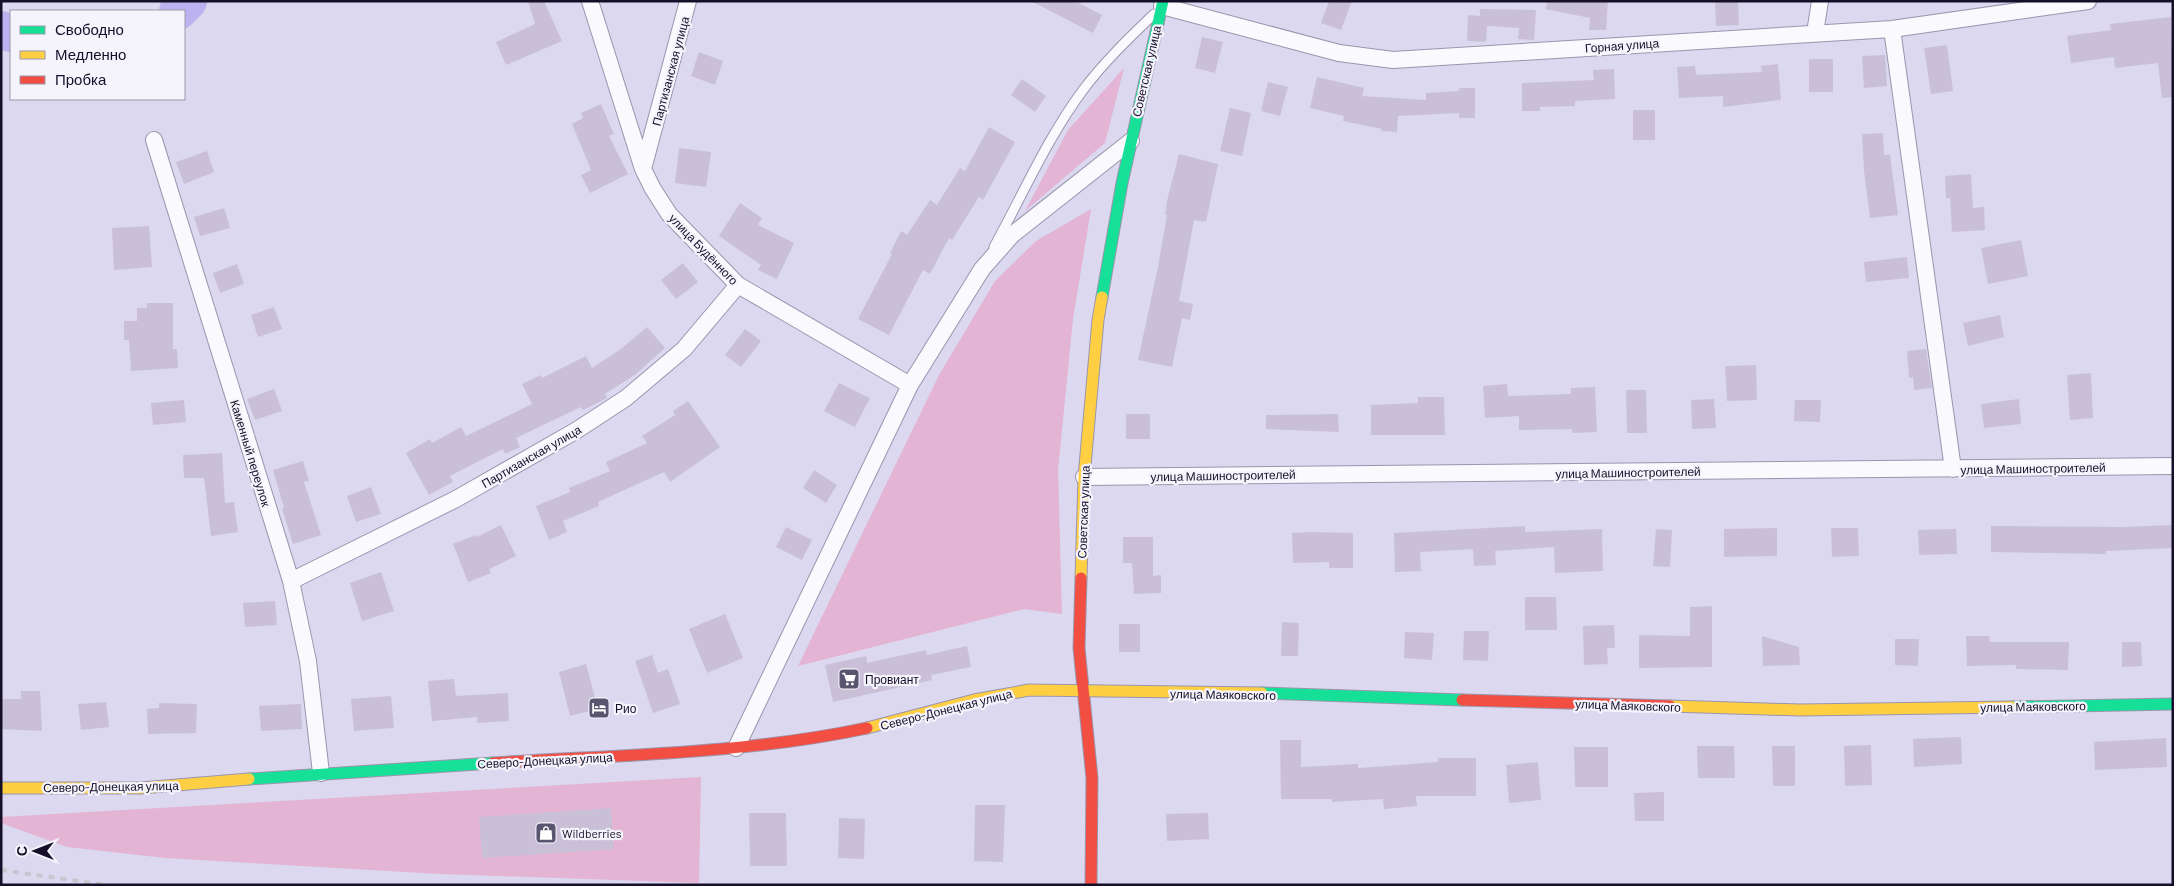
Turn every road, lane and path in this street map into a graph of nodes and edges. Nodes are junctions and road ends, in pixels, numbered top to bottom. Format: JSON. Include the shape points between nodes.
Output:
{"nodes":[{"id":1,"x":590,"y":1,"type":"edge"},
{"id":2,"x":688,"y":1,"type":"edge"},
{"id":3,"x":1820,"y":1,"type":"edge"},
{"id":4,"x":2088,"y":1,"type":"edge"},
{"id":5,"x":1162,"y":4,"type":"edge"},
{"id":6,"x":1892,"y":29,"type":"junction"},
{"id":7,"x":1815,"y":34,"type":"junction"},
{"id":8,"x":154,"y":140,"type":"dead end"},
{"id":9,"x":1131,"y":141,"type":"junction"},
{"id":10,"x":643,"y":169,"type":"junction"},
{"id":11,"x":982,"y":269,"type":"junction"},
{"id":12,"x":738,"y":285,"type":"junction"},
{"id":13,"x":910,"y":385,"type":"junction"},
{"id":14,"x":2173,"y":466,"type":"edge"},
{"id":15,"x":1953,"y":468,"type":"junction"},
{"id":16,"x":1084,"y":477,"type":"junction"},
{"id":17,"x":291,"y":581,"type":"junction"},
{"id":18,"x":1084,"y":692,"type":"junction"},
{"id":19,"x":2173,"y":704,"type":"edge"},
{"id":20,"x":736,"y":748,"type":"junction"},
{"id":21,"x":321,"y":773,"type":"junction"},
{"id":22,"x":1,"y":788,"type":"edge"},
{"id":23,"x":1091,"y":885,"type":"edge"}],
"edges":[{"from":1,"to":10,"type":"street","name":"улица Будённого"},
{"from":2,"to":10,"type":"street","name":"Партизанская улица"},
{"from":3,"to":7,"type":"street"},
{"from":4,"to":6,"type":"street","name":"Горная улица"},
{"from":5,"to":7,"type":"street","name":"Горная улица","via":[[1339,53],[1393,60]]},
{"from":5,"to":9,"type":"main road","name":"Советская улица"},
{"from":5,"to":11,"type":"lane","via":[[1084,88],[1065,116]]},
{"from":6,"to":7,"type":"street","name":"Горная улица"},
{"from":6,"to":15,"type":"street"},
{"from":8,"to":17,"type":"street","name":"Каменный переулок"},
{"from":9,"to":11,"type":"street","via":[[1012,235]]},
{"from":9,"to":16,"type":"main road","name":"Советская улица","via":[[1098,320]]},
{"from":10,"to":12,"type":"street","name":"улица Будённого","via":[[669,214]]},
{"from":11,"to":13,"type":"street"},
{"from":12,"to":13,"type":"street","name":"улица Будённого"},
{"from":12,"to":17,"type":"street","name":"Партизанская улица","via":[[684,349],[618,403],[456,499]]},
{"from":13,"to":20,"type":"street"},
{"from":14,"to":15,"type":"street","name":"улица Машиностроителей"},
{"from":15,"to":16,"type":"street","name":"улица Машиностроителей"},
{"from":16,"to":18,"type":"main road","name":"Советская улица","via":[[1079,648]]},
{"from":17,"to":21,"type":"street","name":"Каменный переулок","via":[[308,661]]},
{"from":18,"to":19,"type":"main road","name":"улица Маяковского","via":[[1246,693],[1800,710]]},
{"from":18,"to":20,"type":"main road","name":"Северо-Донецкая улица","via":[[1029,690],[1004,693],[882,725],[805,740]]},
{"from":18,"to":23,"type":"main road","name":"Советская улица","via":[[1092,778]]},
{"from":20,"to":21,"type":"main road","name":"Северо-Донецкая улица"},
{"from":21,"to":22,"type":"main road","name":"Северо-Донецкая улица","via":[[142,788]]}]}
